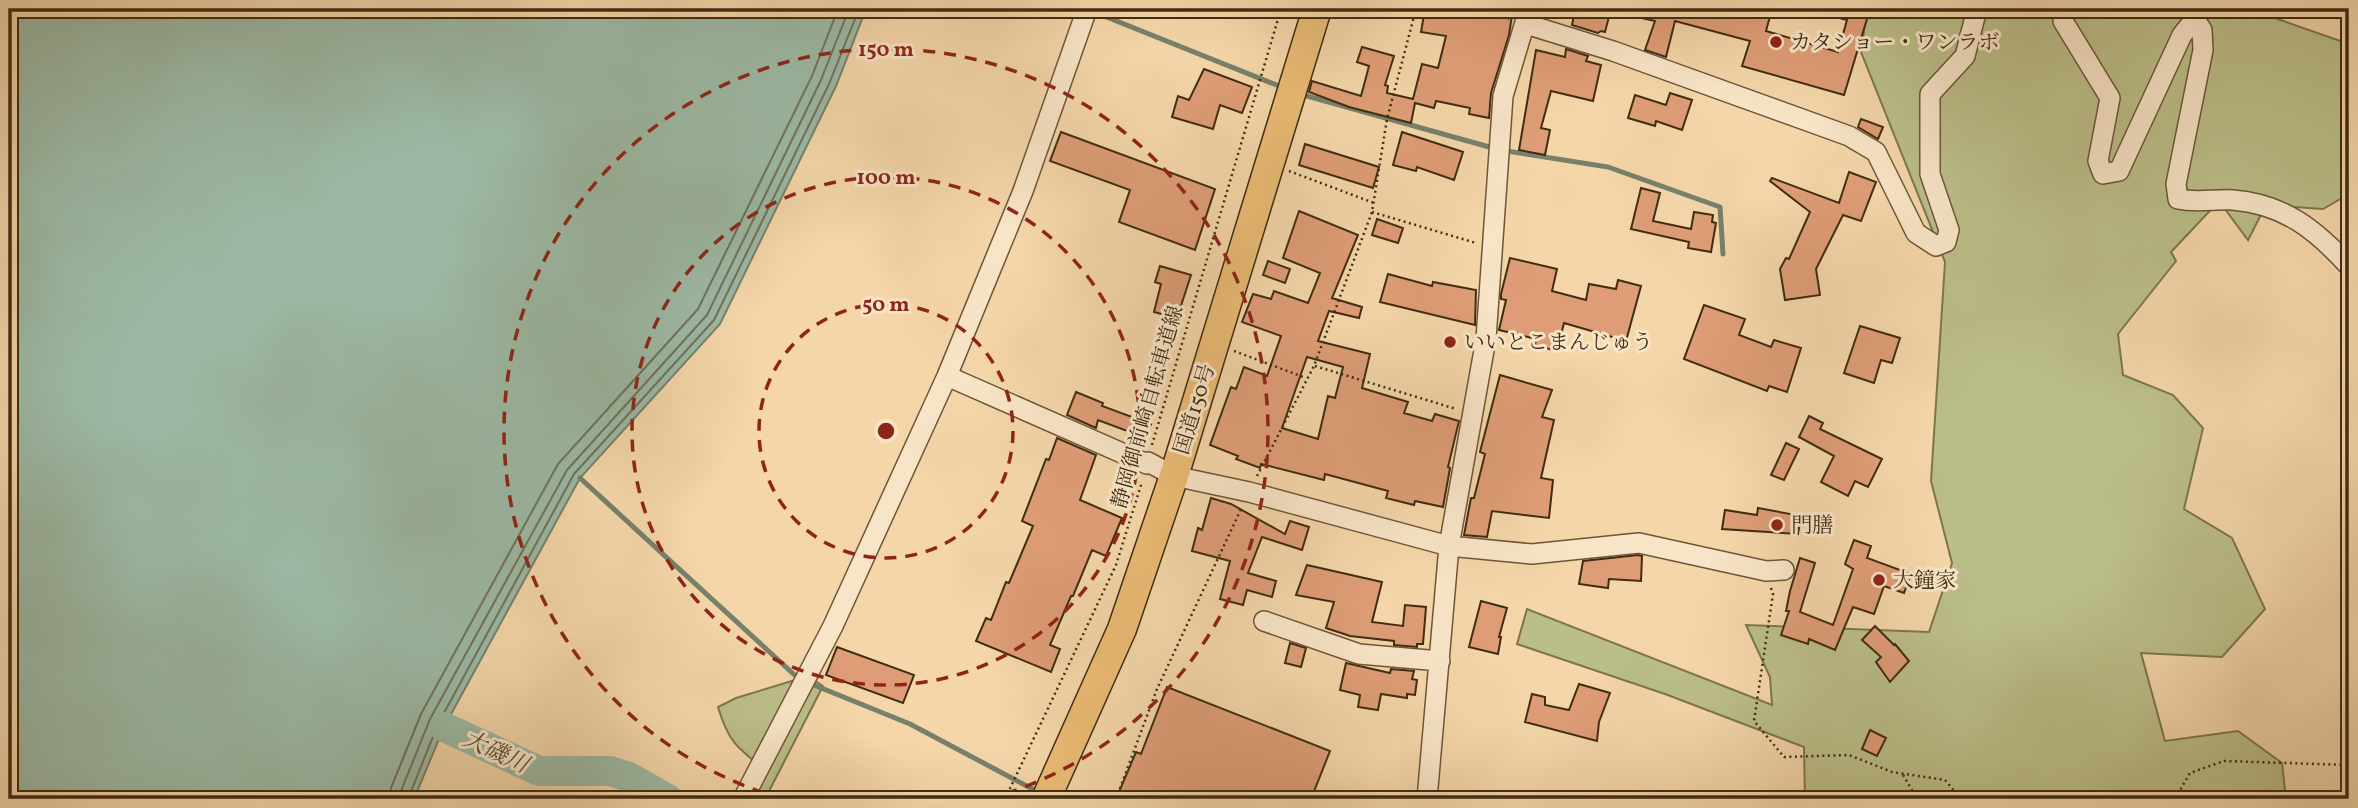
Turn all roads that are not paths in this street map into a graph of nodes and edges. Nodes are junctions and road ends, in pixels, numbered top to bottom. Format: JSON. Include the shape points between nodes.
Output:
{"nodes":[{"id":1,"x":1087,"y":9,"type":"edge"},
{"id":2,"x":1317,"y":9,"type":"edge"},
{"id":3,"x":1977,"y":9,"type":"edge"},
{"id":4,"x":2064,"y":9,"type":"edge"},
{"id":5,"x":1527,"y":16,"type":"edge"},
{"id":6,"x":2349,"y":266,"type":"edge"},
{"id":7,"x":947,"y":376,"type":"junction"},
{"id":8,"x":1174,"y":475,"type":"junction"},
{"id":9,"x":1449,"y":546,"type":"junction"},
{"id":10,"x":1775,"y":571,"type":"road end"},
{"id":11,"x":1264,"y":621,"type":"dead end"},
{"id":12,"x":1440,"y":661,"type":"junction"},
{"id":13,"x":743,"y":799,"type":"edge"},
{"id":14,"x":1046,"y":799,"type":"edge"},
{"id":15,"x":1427,"y":799,"type":"edge"}],
"edges":[{"from":1,"to":7,"type":"street","via":[[1023,191]]},
{"from":2,"to":8,"type":"highway","name":"国道150号"},
{"from":3,"to":5,"type":"street","via":[[1965,56],[1930,94],[1930,174],[1949,230],[1946,242],[1936,246],[1916,233],[1876,152],[1849,136]]},
{"from":4,"to":6,"type":"street","via":[[2063,21],[2110,98],[2098,161],[2104,174],[2119,171],[2182,35],[2195,19],[2202,30],[2203,50],[2176,184],[2178,199],[2266,205],[2305,225]]},
{"from":5,"to":9,"type":"street","via":[[1503,96],[1486,339]]},
{"from":7,"to":8,"type":"street"},
{"from":7,"to":13,"type":"street","via":[[833,626]]},
{"from":8,"to":9,"type":"street"},
{"from":8,"to":14,"type":"highway","name":"国道150号","via":[[1122,629]]},
{"from":9,"to":10,"type":"street","via":[[1532,554],[1639,543]]},
{"from":9,"to":12,"type":"street"},
{"from":11,"to":12,"type":"street","via":[[1359,654]]},
{"from":12,"to":15,"type":"street"}]}
